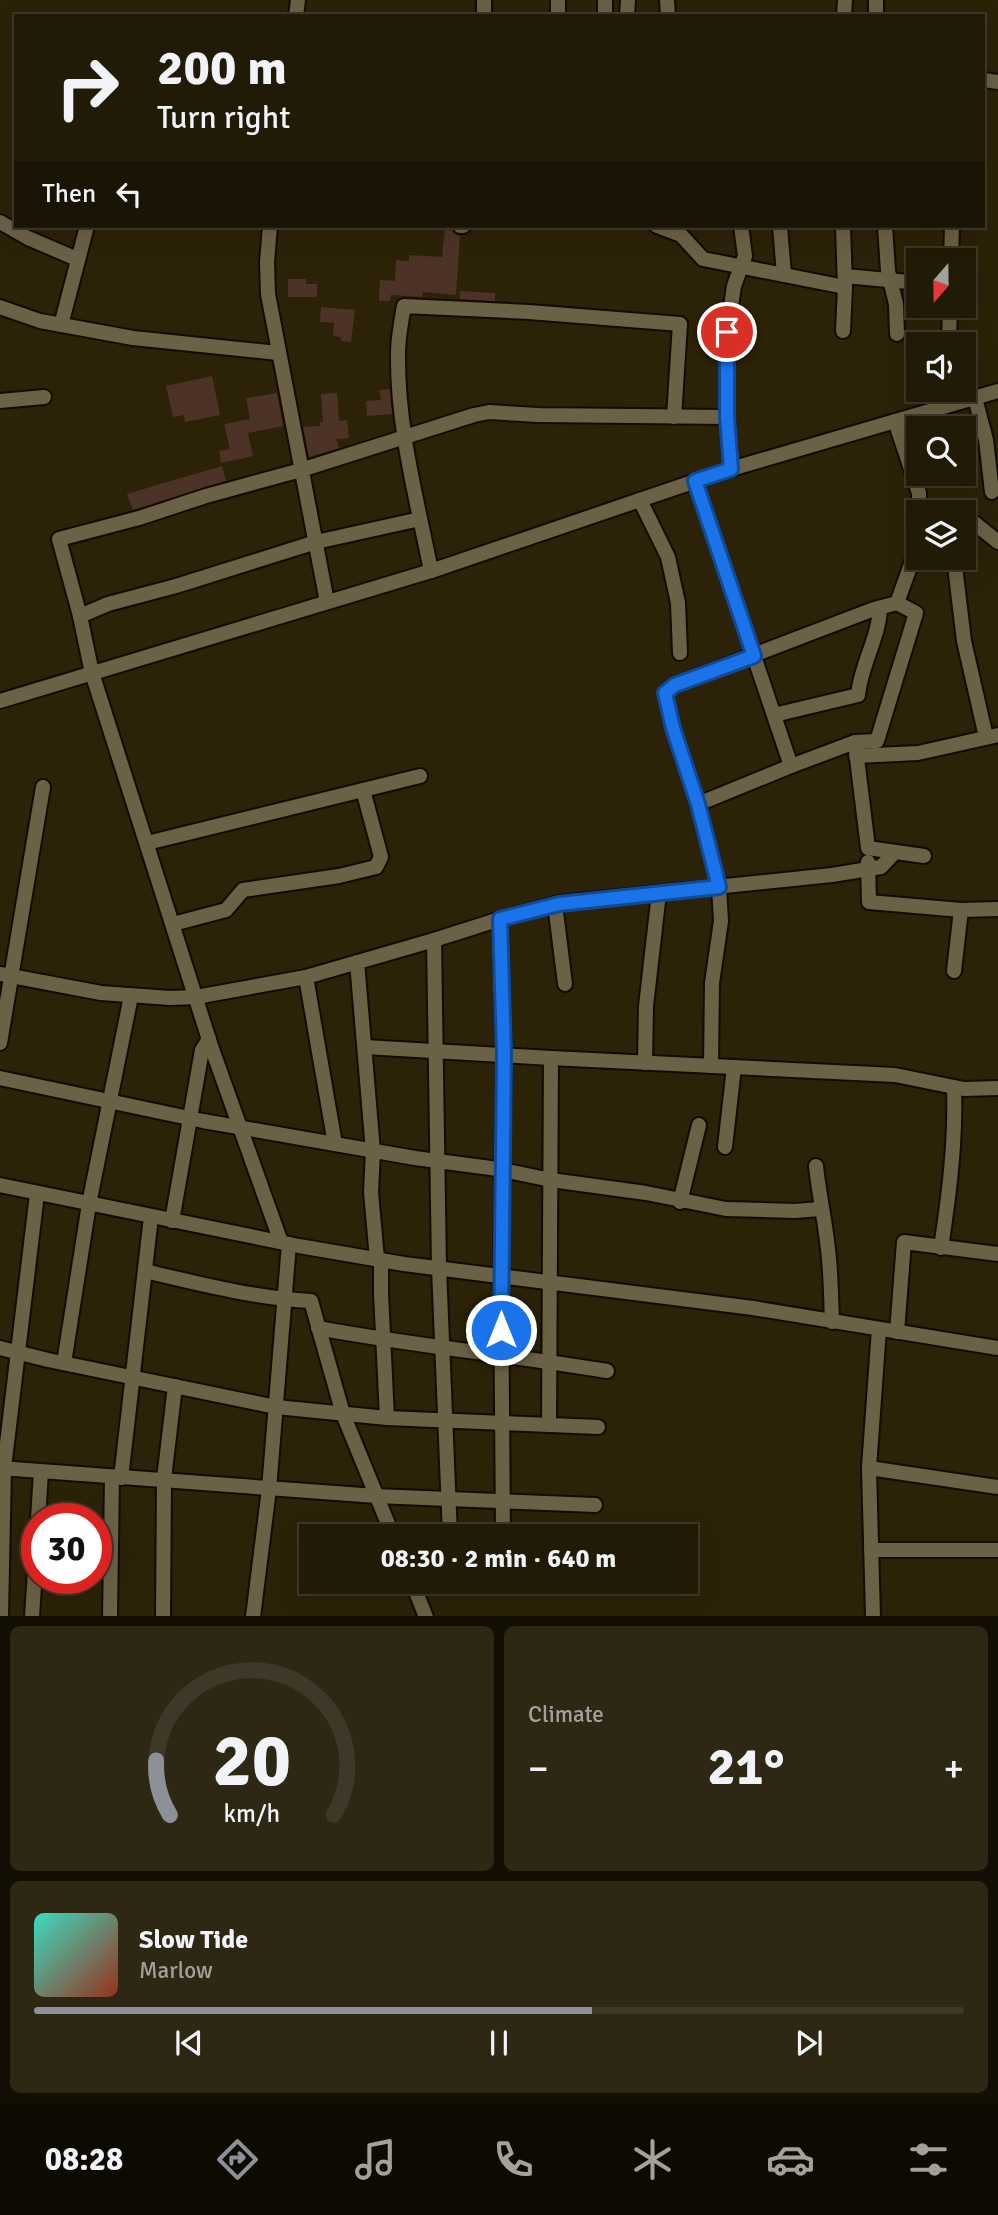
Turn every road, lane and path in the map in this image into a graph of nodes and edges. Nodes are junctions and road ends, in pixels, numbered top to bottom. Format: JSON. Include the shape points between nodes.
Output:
{"nodes":[{"id":1,"x":0,"y":222,"type":"edge"},
{"id":2,"x":85,"y":228,"type":"edge"},
{"id":3,"x":270,"y":228,"type":"edge"},
{"id":4,"x":741,"y":228,"type":"edge"},
{"id":5,"x":780,"y":228,"type":"edge"},
{"id":6,"x":843,"y":228,"type":"edge"},
{"id":7,"x":885,"y":228,"type":"edge"},
{"id":8,"x":952,"y":228,"type":"edge"},
{"id":9,"x":676,"y":229,"type":"edge"},
{"id":10,"x":951,"y":248,"type":"edge"},
{"id":11,"x":76,"y":259,"type":"junction"},
{"id":12,"x":741,"y":267,"type":"junction"},
{"id":13,"x":784,"y":275,"type":"junction"},
{"id":14,"x":845,"y":282,"type":"junction"},
{"id":15,"x":892,"y":282,"type":"junction"},
{"id":16,"x":906,"y":283,"type":"edge"},
{"id":17,"x":0,"y":307,"type":"edge"},
{"id":18,"x":61,"y":325,"type":"junction"},
{"id":19,"x":843,"y":331,"type":"dead end"},
{"id":20,"x":897,"y":334,"type":"dead end"},
{"id":21,"x":278,"y":353,"type":"junction"},
{"id":22,"x":998,"y":391,"type":"edge"},
{"id":23,"x":44,"y":397,"type":"dead end"},
{"id":24,"x":976,"y":398,"type":"edge"},
{"id":25,"x":0,"y":401,"type":"edge"},
{"id":26,"x":945,"y":402,"type":"edge"},
{"id":27,"x":962,"y":402,"type":"edge"},
{"id":28,"x":976,"y":402,"type":"edge"},
{"id":29,"x":946,"y":407,"type":"junction"},
{"id":30,"x":674,"y":417,"type":"junction"},
{"id":31,"x":727,"y":417,"type":"junction"},
{"id":32,"x":895,"y":421,"type":"junction"},
{"id":33,"x":405,"y":435,"type":"junction"},
{"id":34,"x":731,"y":469,"type":"junction"},
{"id":35,"x":301,"y":470,"type":"junction"},
{"id":36,"x":695,"y":481,"type":"junction"},
{"id":37,"x":992,"y":492,"type":"dead end"},
{"id":38,"x":640,"y":500,"type":"junction"},
{"id":39,"x":919,"y":500,"type":"edge"},
{"id":40,"x":421,"y":519,"type":"junction"},
{"id":41,"x":976,"y":524,"type":"edge"},
{"id":42,"x":316,"y":542,"type":"junction"},
{"id":43,"x":998,"y":542,"type":"edge"},
{"id":44,"x":909,"y":570,"type":"edge"},
{"id":45,"x":955,"y":570,"type":"edge"},
{"id":46,"x":431,"y":571,"type":"junction"},
{"id":47,"x":327,"y":602,"type":"junction"},
{"id":48,"x":897,"y":603,"type":"junction"},
{"id":49,"x":880,"y":608,"type":"junction"},
{"id":50,"x":80,"y":616,"type":"junction"},
{"id":51,"x":680,"y":653,"type":"dead end"},
{"id":52,"x":754,"y":656,"type":"junction"},
{"id":53,"x":92,"y":673,"type":"junction"},
{"id":54,"x":0,"y":701,"type":"edge"},
{"id":55,"x":774,"y":715,"type":"junction"},
{"id":56,"x":992,"y":736,"type":"edge"},
{"id":57,"x":855,"y":749,"type":"junction"},
{"id":58,"x":791,"y":766,"type":"junction"},
{"id":59,"x":420,"y":776,"type":"dead end"},
{"id":60,"x":43,"y":787,"type":"dead end"},
{"id":61,"x":363,"y":790,"type":"junction"},
{"id":62,"x":698,"y":804,"type":"junction"},
{"id":63,"x":147,"y":843,"type":"junction"},
{"id":64,"x":868,"y":848,"type":"junction"},
{"id":65,"x":895,"y":852,"type":"junction"},
{"id":66,"x":924,"y":856,"type":"dead end"},
{"id":67,"x":867,"y":869,"type":"junction"},
{"id":68,"x":719,"y":887,"type":"junction"},
{"id":69,"x":659,"y":893,"type":"junction"},
{"id":70,"x":555,"y":904,"type":"junction"},
{"id":71,"x":998,"y":909,"type":"edge"},
{"id":72,"x":961,"y":910,"type":"junction"},
{"id":73,"x":500,"y":919,"type":"junction"},
{"id":74,"x":173,"y":924,"type":"junction"},
{"id":75,"x":434,"y":940,"type":"junction"},
{"id":76,"x":357,"y":962,"type":"junction"},
{"id":77,"x":954,"y":971,"type":"dead end"},
{"id":78,"x":6,"y":975,"type":"edge"},
{"id":79,"x":306,"y":976,"type":"junction"},
{"id":80,"x":565,"y":984,"type":"dead end"},
{"id":81,"x":131,"y":996,"type":"junction"},
{"id":82,"x":196,"y":997,"type":"junction"},
{"id":83,"x":209,"y":1038,"type":"junction"},
{"id":84,"x":0,"y":1043,"type":"edge"},
{"id":85,"x":365,"y":1046,"type":"junction"},
{"id":86,"x":436,"y":1050,"type":"junction"},
{"id":87,"x":504,"y":1054,"type":"junction"},
{"id":88,"x":551,"y":1058,"type":"junction"},
{"id":89,"x":645,"y":1063,"type":"junction"},
{"id":90,"x":711,"y":1066,"type":"junction"},
{"id":91,"x":734,"y":1067,"type":"junction"},
{"id":92,"x":0,"y":1078,"type":"edge"},
{"id":93,"x":954,"y":1087,"type":"junction"},
{"id":94,"x":998,"y":1088,"type":"edge"},
{"id":95,"x":110,"y":1102,"type":"junction"},
{"id":96,"x":191,"y":1119,"type":"junction"},
{"id":97,"x":699,"y":1125,"type":"dead end"},
{"id":98,"x":240,"y":1128,"type":"junction"},
{"id":99,"x":335,"y":1144,"type":"junction"},
{"id":100,"x":725,"y":1147,"type":"dead end"},
{"id":101,"x":373,"y":1151,"type":"junction"},
{"id":102,"x":439,"y":1161,"type":"junction"},
{"id":103,"x":816,"y":1166,"type":"dead end"},
{"id":104,"x":503,"y":1170,"type":"junction"},
{"id":105,"x":551,"y":1180,"type":"junction"},
{"id":106,"x":0,"y":1185,"type":"edge"},
{"id":107,"x":37,"y":1194,"type":"junction"},
{"id":108,"x":680,"y":1202,"type":"junction"},
{"id":109,"x":89,"y":1205,"type":"junction"},
{"id":110,"x":820,"y":1209,"type":"junction"},
{"id":111,"x":151,"y":1217,"type":"junction"},
{"id":112,"x":172,"y":1221,"type":"junction"},
{"id":113,"x":285,"y":1243,"type":"junction"},
{"id":114,"x":941,"y":1248,"type":"junction"},
{"id":115,"x":998,"y":1254,"type":"edge"},
{"id":116,"x":379,"y":1260,"type":"junction"},
{"id":117,"x":439,"y":1268,"type":"junction"},
{"id":118,"x":145,"y":1271,"type":"junction"},
{"id":119,"x":501,"y":1276,"type":"junction"},
{"id":120,"x":550,"y":1282,"type":"junction"},
{"id":121,"x":284,"y":1299,"type":"junction"},
{"id":122,"x":832,"y":1322,"type":"junction"},
{"id":123,"x":318,"y":1328,"type":"junction"},
{"id":124,"x":879,"y":1329,"type":"junction"},
{"id":125,"x":897,"y":1332,"type":"junction"},
{"id":126,"x":383,"y":1340,"type":"junction"},
{"id":127,"x":0,"y":1348,"type":"edge"},
{"id":128,"x":998,"y":1348,"type":"edge"},
{"id":129,"x":442,"y":1349,"type":"junction"},
{"id":130,"x":20,"y":1353,"type":"junction"},
{"id":131,"x":501,"y":1356,"type":"junction"},
{"id":132,"x":550,"y":1362,"type":"junction"},
{"id":133,"x":65,"y":1363,"type":"junction"},
{"id":134,"x":607,"y":1371,"type":"dead end"},
{"id":135,"x":133,"y":1377,"type":"junction"},
{"id":136,"x":174,"y":1385,"type":"junction"},
{"id":137,"x":276,"y":1407,"type":"junction"},
{"id":138,"x":343,"y":1414,"type":"junction"},
{"id":139,"x":387,"y":1419,"type":"junction"},
{"id":140,"x":445,"y":1421,"type":"junction"},
{"id":141,"x":502,"y":1423,"type":"junction"},
{"id":142,"x":549,"y":1425,"type":"junction"},
{"id":143,"x":598,"y":1427,"type":"dead end"},
{"id":144,"x":2,"y":1468,"type":"edge"},
{"id":145,"x":869,"y":1468,"type":"junction"},
{"id":146,"x":41,"y":1472,"type":"junction"},
{"id":147,"x":116,"y":1478,"type":"junction"},
{"id":148,"x":164,"y":1479,"type":"junction"},
{"id":149,"x":998,"y":1487,"type":"edge"},
{"id":150,"x":269,"y":1489,"type":"junction"},
{"id":151,"x":376,"y":1496,"type":"junction"},
{"id":152,"x":449,"y":1499,"type":"junction"},
{"id":153,"x":502,"y":1501,"type":"junction"},
{"id":154,"x":39,"y":1503,"type":"edge"},
{"id":155,"x":595,"y":1505,"type":"dead end"},
{"id":156,"x":388,"y":1524,"type":"edge"},
{"id":157,"x":450,"y":1524,"type":"edge"},
{"id":158,"x":503,"y":1524,"type":"edge"},
{"id":159,"x":871,"y":1550,"type":"junction"},
{"id":160,"x":998,"y":1550,"type":"edge"},
{"id":161,"x":33,"y":1594,"type":"edge"},
{"id":162,"x":417,"y":1594,"type":"edge"},
{"id":163,"x":1,"y":1616,"type":"edge"},
{"id":164,"x":32,"y":1616,"type":"edge"},
{"id":165,"x":110,"y":1616,"type":"edge"},
{"id":166,"x":163,"y":1616,"type":"edge"},
{"id":167,"x":253,"y":1616,"type":"edge"},
{"id":168,"x":426,"y":1616,"type":"edge"},
{"id":169,"x":873,"y":1616,"type":"edge"}],
"edges":[{"from":1,"to":11,"type":"street"},
{"from":2,"to":11,"type":"street"},
{"from":3,"to":21,"type":"street","via":[[268,294]]},
{"from":4,"to":12,"type":"street"},
{"from":5,"to":13,"type":"street"},
{"from":6,"to":14,"type":"street"},
{"from":7,"to":15,"type":"street"},
{"from":8,"to":10,"type":"street"},
{"from":9,"to":12,"type":"street","via":[[703,260]]},
{"from":11,"to":18,"type":"street"},
{"from":12,"to":13,"type":"street"},
{"from":12,"to":31,"type":"street","via":[[727,332]]},
{"from":13,"to":14,"type":"street"},
{"from":14,"to":15,"type":"street"},
{"from":14,"to":19,"type":"street"},
{"from":15,"to":16,"type":"street"},
{"from":15,"to":20,"type":"street"},
{"from":17,"to":18,"type":"street"},
{"from":18,"to":21,"type":"street","via":[[133,338]]},
{"from":21,"to":35,"type":"street"},
{"from":22,"to":24,"type":"street"},
{"from":23,"to":25,"type":"street"},
{"from":26,"to":29,"type":"street"},
{"from":27,"to":29,"type":"street"},
{"from":28,"to":37,"type":"street"},
{"from":29,"to":32,"type":"street"},
{"from":30,"to":31,"type":"street"},
{"from":30,"to":33,"type":"street","via":[[489,412]]},
{"from":30,"to":33,"type":"street","via":[[680,324],[404,306],[398,354]]},
{"from":31,"to":34,"type":"street"},
{"from":32,"to":34,"type":"street"},
{"from":32,"to":39,"type":"street"},
{"from":33,"to":35,"type":"street"},
{"from":33,"to":40,"type":"street"},
{"from":34,"to":36,"type":"street"},
{"from":35,"to":42,"type":"street"},
{"from":35,"to":50,"type":"street","via":[[59,539]]},
{"from":36,"to":38,"type":"street"},
{"from":36,"to":52,"type":"street"},
{"from":38,"to":46,"type":"street"},
{"from":38,"to":51,"type":"street","via":[[668,557],[678,603]]},
{"from":40,"to":42,"type":"street"},
{"from":40,"to":46,"type":"street"},
{"from":41,"to":43,"type":"street"},
{"from":42,"to":47,"type":"street"},
{"from":42,"to":50,"type":"street"},
{"from":44,"to":48,"type":"street"},
{"from":45,"to":56,"type":"street","via":[[964,641]]},
{"from":46,"to":47,"type":"street"},
{"from":47,"to":53,"type":"street"},
{"from":48,"to":49,"type":"street"},
{"from":48,"to":57,"type":"street","via":[[916,613],[877,741]]},
{"from":49,"to":52,"type":"street"},
{"from":49,"to":55,"type":"street","via":[[858,695]]},
{"from":50,"to":53,"type":"street"},
{"from":52,"to":55,"type":"street"},
{"from":52,"to":62,"type":"street","via":[[675,685],[665,693]]},
{"from":53,"to":54,"type":"street"},
{"from":53,"to":63,"type":"street"},
{"from":55,"to":58,"type":"street"},
{"from":56,"to":57,"type":"street","via":[[918,753]]},
{"from":57,"to":58,"type":"street"},
{"from":57,"to":64,"type":"street"},
{"from":58,"to":62,"type":"street"},
{"from":59,"to":61,"type":"street"},
{"from":60,"to":78,"type":"street"},
{"from":61,"to":63,"type":"street"},
{"from":61,"to":74,"type":"street","via":[[381,857],[376,867],[339,877],[243,890],[226,910]]},
{"from":62,"to":68,"type":"street"},
{"from":63,"to":74,"type":"street"},
{"from":64,"to":65,"type":"street"},
{"from":64,"to":67,"type":"street"},
{"from":65,"to":66,"type":"street"},
{"from":65,"to":67,"type":"street","via":[[881,867]]},
{"from":67,"to":68,"type":"street"},
{"from":67,"to":72,"type":"street","via":[[869,902]]},
{"from":68,"to":69,"type":"street"},
{"from":68,"to":90,"type":"street","via":[[721,921],[712,983]]},
{"from":69,"to":70,"type":"street"},
{"from":69,"to":89,"type":"street","via":[[646,1006]]},
{"from":70,"to":73,"type":"street"},
{"from":70,"to":80,"type":"street"},
{"from":71,"to":72,"type":"street"},
{"from":72,"to":77,"type":"street"},
{"from":73,"to":75,"type":"street"},
{"from":73,"to":87,"type":"street"},
{"from":74,"to":82,"type":"street"},
{"from":75,"to":76,"type":"street"},
{"from":75,"to":86,"type":"street"},
{"from":76,"to":79,"type":"street"},
{"from":76,"to":85,"type":"street"},
{"from":78,"to":81,"type":"street"},
{"from":78,"to":84,"type":"street"},
{"from":79,"to":82,"type":"street"},
{"from":79,"to":99,"type":"street"},
{"from":81,"to":82,"type":"street"},
{"from":81,"to":95,"type":"street"},
{"from":82,"to":83,"type":"street"},
{"from":83,"to":96,"type":"street","via":[[202,1050]]},
{"from":83,"to":98,"type":"street"},
{"from":85,"to":86,"type":"street"},
{"from":85,"to":101,"type":"street"},
{"from":86,"to":87,"type":"street"},
{"from":86,"to":102,"type":"street"},
{"from":87,"to":88,"type":"street"},
{"from":87,"to":104,"type":"street"},
{"from":88,"to":89,"type":"street"},
{"from":88,"to":105,"type":"street"},
{"from":89,"to":90,"type":"street"},
{"from":90,"to":91,"type":"street"},
{"from":91,"to":93,"type":"street","via":[[895,1075]]},
{"from":91,"to":100,"type":"street"},
{"from":92,"to":95,"type":"street"},
{"from":93,"to":94,"type":"street"},
{"from":93,"to":114,"type":"street","via":[[954,1152]]},
{"from":95,"to":96,"type":"street"},
{"from":95,"to":109,"type":"street"},
{"from":96,"to":98,"type":"street"},
{"from":96,"to":112,"type":"street"},
{"from":97,"to":108,"type":"street"},
{"from":98,"to":99,"type":"street"},
{"from":98,"to":113,"type":"street"},
{"from":99,"to":101,"type":"street"},
{"from":101,"to":102,"type":"street"},
{"from":101,"to":116,"type":"street","via":[[371,1192]]},
{"from":102,"to":104,"type":"street"},
{"from":102,"to":117,"type":"street"},
{"from":103,"to":110,"type":"street"},
{"from":104,"to":105,"type":"street"},
{"from":104,"to":119,"type":"street"},
{"from":105,"to":108,"type":"street"},
{"from":105,"to":120,"type":"street"},
{"from":106,"to":107,"type":"street"},
{"from":107,"to":109,"type":"street"},
{"from":107,"to":130,"type":"street"},
{"from":108,"to":110,"type":"street","via":[[726,1209]]},
{"from":109,"to":111,"type":"street"},
{"from":109,"to":133,"type":"street"},
{"from":110,"to":122,"type":"street","via":[[829,1253]]},
{"from":111,"to":112,"type":"street"},
{"from":111,"to":118,"type":"street"},
{"from":112,"to":113,"type":"street"},
{"from":113,"to":116,"type":"street"},
{"from":113,"to":121,"type":"street"},
{"from":114,"to":115,"type":"street"},
{"from":114,"to":125,"type":"street","via":[[904,1242]]},
{"from":116,"to":117,"type":"street"},
{"from":116,"to":126,"type":"street"},
{"from":117,"to":119,"type":"street"},
{"from":117,"to":129,"type":"street"},
{"from":118,"to":121,"type":"street"},
{"from":118,"to":135,"type":"street"},
{"from":119,"to":120,"type":"street"},
{"from":119,"to":131,"type":"street"},
{"from":120,"to":122,"type":"street"},
{"from":120,"to":132,"type":"street"},
{"from":121,"to":123,"type":"street","via":[[311,1301]]},
{"from":121,"to":137,"type":"street"},
{"from":122,"to":124,"type":"street"},
{"from":123,"to":126,"type":"street"},
{"from":123,"to":138,"type":"street"},
{"from":124,"to":125,"type":"street"},
{"from":124,"to":145,"type":"street"},
{"from":125,"to":128,"type":"street"},
{"from":126,"to":129,"type":"street"},
{"from":126,"to":139,"type":"street"},
{"from":127,"to":130,"type":"street"},
{"from":129,"to":131,"type":"street"},
{"from":129,"to":140,"type":"street"},
{"from":130,"to":133,"type":"street"},
{"from":130,"to":144,"type":"street"},
{"from":131,"to":132,"type":"street"},
{"from":131,"to":141,"type":"street"},
{"from":132,"to":134,"type":"street"},
{"from":132,"to":142,"type":"street"},
{"from":133,"to":135,"type":"street"},
{"from":135,"to":136,"type":"street"},
{"from":135,"to":147,"type":"street"},
{"from":136,"to":137,"type":"street"},
{"from":136,"to":148,"type":"street"},
{"from":137,"to":138,"type":"street"},
{"from":137,"to":150,"type":"street"},
{"from":138,"to":139,"type":"street"},
{"from":138,"to":151,"type":"street"},
{"from":139,"to":140,"type":"street"},
{"from":140,"to":141,"type":"street"},
{"from":140,"to":152,"type":"street"},
{"from":141,"to":142,"type":"street"},
{"from":141,"to":153,"type":"street"},
{"from":142,"to":143,"type":"street"},
{"from":144,"to":146,"type":"street"},
{"from":144,"to":163,"type":"street"},
{"from":145,"to":149,"type":"street"},
{"from":145,"to":159,"type":"street"},
{"from":146,"to":147,"type":"street"},
{"from":146,"to":154,"type":"street"},
{"from":147,"to":148,"type":"street"},
{"from":147,"to":165,"type":"street"},
{"from":148,"to":150,"type":"street"},
{"from":148,"to":166,"type":"street"},
{"from":150,"to":151,"type":"street"},
{"from":150,"to":167,"type":"street"},
{"from":151,"to":152,"type":"street"},
{"from":151,"to":156,"type":"street"},
{"from":152,"to":153,"type":"street"},
{"from":152,"to":157,"type":"street"},
{"from":153,"to":155,"type":"street"},
{"from":153,"to":158,"type":"street"},
{"from":159,"to":160,"type":"street"},
{"from":159,"to":169,"type":"street"},
{"from":161,"to":164,"type":"street"},
{"from":162,"to":168,"type":"street"}]}
